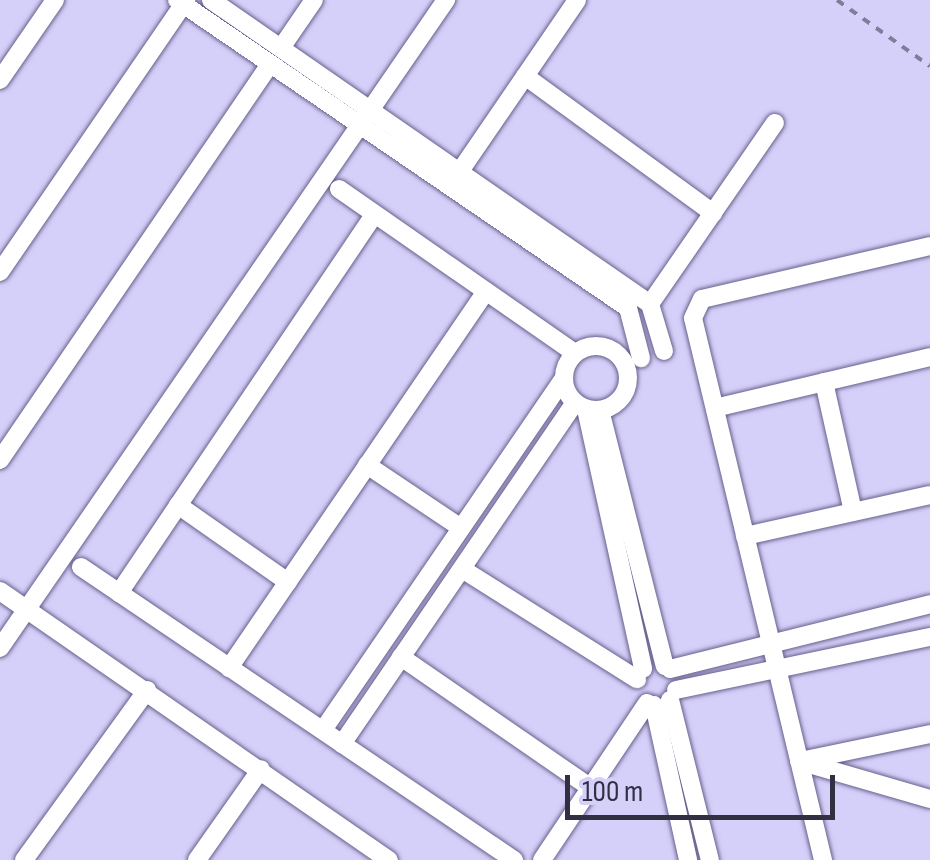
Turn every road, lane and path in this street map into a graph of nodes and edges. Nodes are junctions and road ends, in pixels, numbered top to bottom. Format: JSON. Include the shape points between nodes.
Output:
{"nodes":[{"id":1,"x":55,"y":0,"type":"edge"},
{"id":2,"x":211,"y":0,"type":"edge"},
{"id":3,"x":314,"y":0,"type":"edge"},
{"id":4,"x":446,"y":0,"type":"edge"},
{"id":5,"x":577,"y":0,"type":"edge"},
{"id":6,"x":837,"y":0,"type":"edge"},
{"id":7,"x":182,"y":1,"type":"edge"},
{"id":8,"x":276,"y":56,"type":"junction"},
{"id":9,"x":930,"y":66,"type":"edge"},
{"id":10,"x":525,"y":76,"type":"junction"},
{"id":11,"x":0,"y":80,"type":"edge"},
{"id":12,"x":366,"y":117,"type":"junction"},
{"id":13,"x":776,"y":123,"type":"dead end"},
{"id":14,"x":455,"y":178,"type":"junction"},
{"id":15,"x":339,"y":189,"type":"dead end"},
{"id":16,"x":712,"y":213,"type":"junction"},
{"id":17,"x":375,"y":214,"type":"junction"},
{"id":18,"x":930,"y":246,"type":"edge"},
{"id":19,"x":0,"y":272,"type":"edge"},
{"id":20,"x":486,"y":291,"type":"junction"},
{"id":21,"x":650,"y":304,"type":"junction"},
{"id":22,"x":699,"y":342,"type":"junction"},
{"id":23,"x":664,"y":352,"type":"junction"},
{"id":24,"x":575,"y":353,"type":"junction"},
{"id":25,"x":633,"y":360,"type":"junction"},
{"id":26,"x":929,"y":364,"type":"edge"},
{"id":27,"x":564,"y":378,"type":"junction"},
{"id":28,"x":824,"y":382,"type":"junction"},
{"id":29,"x":587,"y":407,"type":"junction"},
{"id":30,"x":715,"y":408,"type":"junction"},
{"id":31,"x":0,"y":460,"type":"edge"},
{"id":32,"x":367,"y":465,"type":"junction"},
{"id":33,"x":930,"y":495,"type":"edge"},
{"id":34,"x":178,"y":506,"type":"junction"},
{"id":35,"x":852,"y":512,"type":"junction"},
{"id":36,"x":461,"y":528,"type":"junction"},
{"id":37,"x":745,"y":536,"type":"junction"},
{"id":38,"x":81,"y":567,"type":"dead end"},
{"id":39,"x":462,"y":568,"type":"junction"},
{"id":40,"x":288,"y":582,"type":"junction"},
{"id":41,"x":0,"y":591,"type":"edge"},
{"id":42,"x":119,"y":592,"type":"junction"},
{"id":43,"x":930,"y":604,"type":"edge"},
{"id":44,"x":28,"y":610,"type":"junction"},
{"id":45,"x":930,"y":636,"type":"edge"},
{"id":46,"x":771,"y":644,"type":"junction"},
{"id":47,"x":0,"y":648,"type":"edge"},
{"id":48,"x":401,"y":658,"type":"junction"},
{"id":49,"x":667,"y":667,"type":"junction"},
{"id":50,"x":230,"y":668,"type":"junction"},
{"id":51,"x":778,"y":671,"type":"junction"},
{"id":52,"x":640,"y":674,"type":"junction"},
{"id":53,"x":148,"y":690,"type":"junction"},
{"id":54,"x":662,"y":699,"type":"junction"},
{"id":55,"x":322,"y":730,"type":"junction"},
{"id":56,"x":930,"y":734,"type":"edge"},
{"id":57,"x":342,"y":744,"type":"junction"},
{"id":58,"x":799,"y":762,"type":"junction"},
{"id":59,"x":261,"y":769,"type":"junction"},
{"id":60,"x":592,"y":788,"type":"junction"},
{"id":61,"x":930,"y":799,"type":"edge"},
{"id":62,"x":386,"y":859,"type":"edge"},
{"id":63,"x":24,"y":860,"type":"edge"},
{"id":64,"x":196,"y":860,"type":"edge"},
{"id":65,"x":514,"y":860,"type":"edge"},
{"id":66,"x":542,"y":860,"type":"edge"},
{"id":67,"x":688,"y":860,"type":"edge"},
{"id":68,"x":710,"y":860,"type":"edge"},
{"id":69,"x":823,"y":860,"type":"edge"}],
"edges":[{"from":1,"to":11,"type":"street"},
{"from":2,"to":8,"type":"street"},
{"from":3,"to":8,"type":"street"},
{"from":4,"to":12,"type":"street"},
{"from":5,"to":10,"type":"street"},
{"from":6,"to":9,"type":"path"},
{"from":7,"to":8,"type":"street"},
{"from":7,"to":19,"type":"street"},
{"from":8,"to":12,"type":"street"},
{"from":8,"to":31,"type":"street"},
{"from":10,"to":14,"type":"street"},
{"from":10,"to":16,"type":"street"},
{"from":12,"to":14,"type":"street"},
{"from":12,"to":44,"type":"street"},
{"from":13,"to":16,"type":"street"},
{"from":14,"to":21,"type":"street"},
{"from":14,"to":25,"type":"street","via":[[628,308]]},
{"from":15,"to":17,"type":"street"},
{"from":16,"to":21,"type":"street"},
{"from":17,"to":20,"type":"street"},
{"from":17,"to":34,"type":"street"},
{"from":18,"to":22,"type":"street","via":[[702,299],[693,318]]},
{"from":20,"to":24,"type":"street"},
{"from":20,"to":32,"type":"street"},
{"from":21,"to":23,"type":"street"},
{"from":22,"to":23,"type":"street"},
{"from":22,"to":30,"type":"street"},
{"from":23,"to":25,"type":"street"},
{"from":24,"to":25,"type":"street","via":[[596,346]]},
{"from":24,"to":27,"type":"street"},
{"from":25,"to":29,"type":"street","via":[[625,394]]},
{"from":26,"to":28,"type":"street"},
{"from":27,"to":29,"type":"street"},
{"from":27,"to":36,"type":"street"},
{"from":28,"to":30,"type":"street"},
{"from":28,"to":35,"type":"street"},
{"from":29,"to":39,"type":"street"},
{"from":29,"to":49,"type":"street"},
{"from":29,"to":52,"type":"street"},
{"from":30,"to":37,"type":"street"},
{"from":32,"to":36,"type":"street"},
{"from":32,"to":40,"type":"street"},
{"from":33,"to":35,"type":"street"},
{"from":34,"to":40,"type":"street"},
{"from":34,"to":42,"type":"street"},
{"from":35,"to":37,"type":"street"},
{"from":36,"to":55,"type":"street"},
{"from":37,"to":46,"type":"street"},
{"from":38,"to":42,"type":"street"},
{"from":39,"to":48,"type":"street"},
{"from":39,"to":52,"type":"street"},
{"from":40,"to":50,"type":"street"},
{"from":41,"to":44,"type":"street"},
{"from":42,"to":50,"type":"street"},
{"from":43,"to":46,"type":"street"},
{"from":44,"to":47,"type":"street"},
{"from":44,"to":53,"type":"street"},
{"from":45,"to":51,"type":"street"},
{"from":46,"to":49,"type":"street"},
{"from":46,"to":51,"type":"street"},
{"from":48,"to":57,"type":"street"},
{"from":48,"to":60,"type":"street"},
{"from":49,"to":52,"type":"street"},
{"from":49,"to":54,"type":"street"},
{"from":50,"to":55,"type":"street"},
{"from":51,"to":54,"type":"street"},
{"from":51,"to":58,"type":"street"},
{"from":52,"to":54,"type":"street"},
{"from":53,"to":59,"type":"street"},
{"from":53,"to":63,"type":"street"},
{"from":54,"to":60,"type":"street"},
{"from":54,"to":67,"type":"street"},
{"from":54,"to":68,"type":"street"},
{"from":55,"to":57,"type":"street"},
{"from":56,"to":58,"type":"street"},
{"from":57,"to":65,"type":"street"},
{"from":58,"to":61,"type":"street"},
{"from":58,"to":69,"type":"street"},
{"from":59,"to":62,"type":"street"},
{"from":59,"to":64,"type":"street"},
{"from":60,"to":66,"type":"street"}]}
